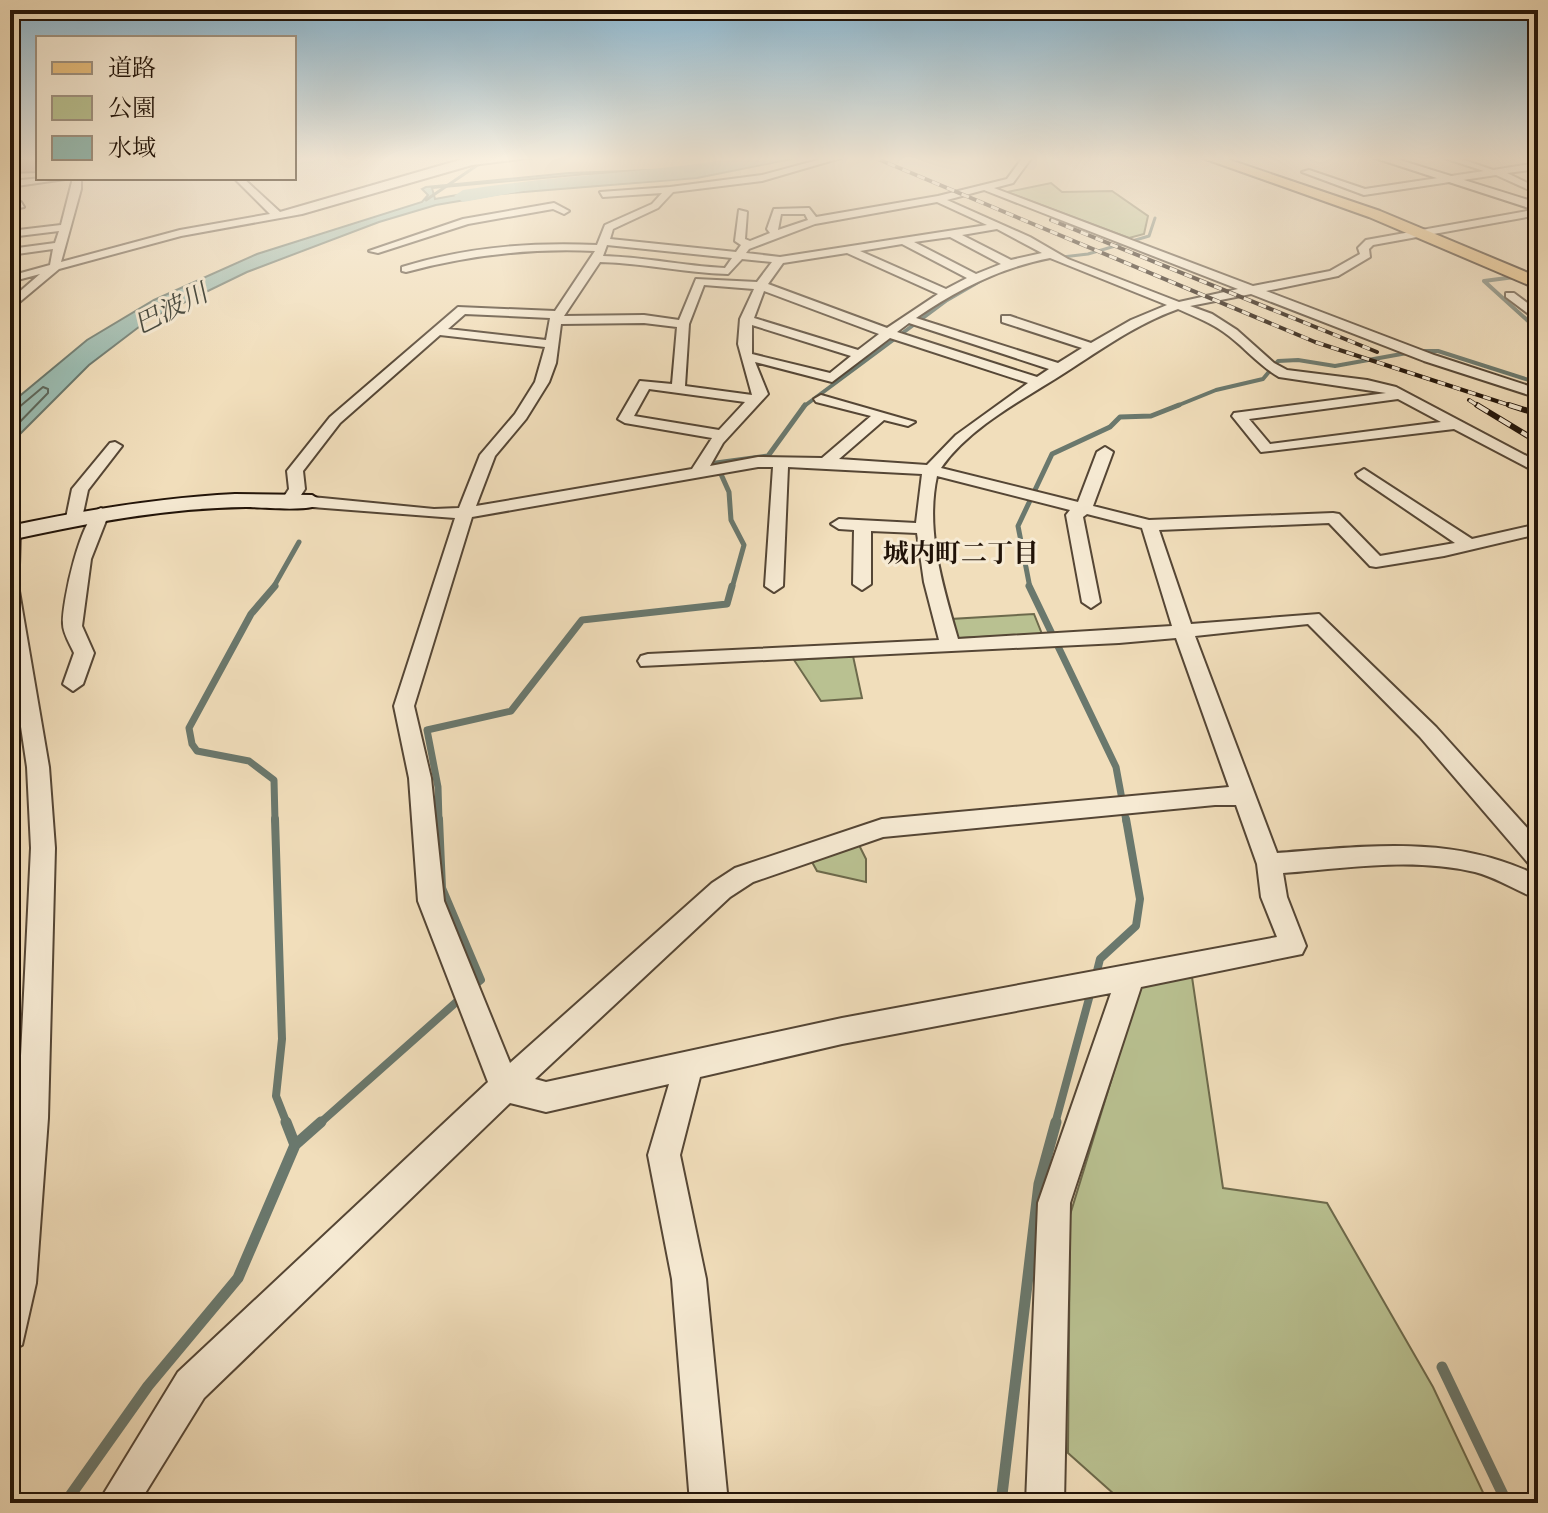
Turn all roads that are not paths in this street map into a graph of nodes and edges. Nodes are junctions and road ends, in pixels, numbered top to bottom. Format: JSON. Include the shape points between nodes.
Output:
{"nodes":[{"id":1,"x":66,"y":227,"type":"edge"},
{"id":2,"x":61,"y":228,"type":"edge"},
{"id":3,"x":213,"y":228,"type":"edge"},
{"id":4,"x":457,"y":228,"type":"edge"},
{"id":5,"x":609,"y":228,"type":"edge"},
{"id":6,"x":741,"y":228,"type":"edge"},
{"id":7,"x":772,"y":228,"type":"edge"},
{"id":8,"x":794,"y":228,"type":"edge"},
{"id":9,"x":985,"y":228,"type":"edge"},
{"id":10,"x":999,"y":228,"type":"edge"},
{"id":11,"x":1089,"y":228,"type":"edge"},
{"id":12,"x":1410,"y":228,"type":"edge"},
{"id":13,"x":1444,"y":228,"type":"edge"},
{"id":14,"x":1422,"y":232,"type":"junction"},
{"id":15,"x":951,"y":233,"type":"junction"},
{"id":16,"x":10,"y":234,"type":"edge"},
{"id":17,"x":776,"y":234,"type":"junction"},
{"id":18,"x":460,"y":241,"type":"dead end"},
{"id":19,"x":903,"y":241,"type":"junction"},
{"id":20,"x":60,"y":245,"type":"junction"},
{"id":21,"x":750,"y":245,"type":"junction"},
{"id":22,"x":602,"y":250,"type":"junction"},
{"id":23,"x":849,"y":250,"type":"junction"},
{"id":24,"x":374,"y":251,"type":"dead end"},
{"id":25,"x":10,"y":252,"type":"edge"},
{"id":26,"x":481,"y":254,"type":"junction"},
{"id":27,"x":1052,"y":254,"type":"junction"},
{"id":28,"x":739,"y":255,"type":"junction"},
{"id":29,"x":780,"y":260,"type":"junction"},
{"id":30,"x":1008,"y":263,"type":"junction"},
{"id":31,"x":55,"y":267,"type":"junction"},
{"id":32,"x":406,"y":269,"type":"dead end"},
{"id":33,"x":974,"y":277,"type":"junction"},
{"id":34,"x":10,"y":279,"type":"edge"},
{"id":35,"x":1538,"y":284,"type":"edge"},
{"id":36,"x":762,"y":286,"type":"junction"},
{"id":37,"x":1248,"y":289,"type":"junction"},
{"id":38,"x":946,"y":293,"type":"junction"},
{"id":39,"x":1510,"y":295,"type":"dead end"},
{"id":40,"x":1181,"y":304,"type":"junction"},
{"id":41,"x":10,"y":306,"type":"edge"},
{"id":42,"x":1538,"y":317,"type":"edge"},
{"id":43,"x":557,"y":318,"type":"junction"},
{"id":44,"x":746,"y":319,"type":"junction"},
{"id":45,"x":907,"y":319,"type":"junction"},
{"id":46,"x":1006,"y":319,"type":"dead end"},
{"id":47,"x":683,"y":324,"type":"junction"},
{"id":48,"x":436,"y":331,"type":"junction"},
{"id":49,"x":888,"y":333,"type":"junction"},
{"id":50,"x":551,"y":344,"type":"junction"},
{"id":51,"x":1094,"y":348,"type":"junction"},
{"id":52,"x":861,"y":355,"type":"junction"},
{"id":53,"x":746,"y":356,"type":"junction"},
{"id":54,"x":1062,"y":369,"type":"junction"},
{"id":55,"x":1040,"y":383,"type":"junction"},
{"id":56,"x":678,"y":389,"type":"junction"},
{"id":57,"x":1538,"y":394,"type":"edge"},
{"id":58,"x":1400,"y":395,"type":"junction"},
{"id":59,"x":821,"y":399,"type":"dead end"},
{"id":60,"x":757,"y":400,"type":"junction"},
{"id":61,"x":881,"y":415,"type":"junction"},
{"id":62,"x":908,"y":422,"type":"dead end"},
{"id":63,"x":1454,"y":425,"type":"junction"},
{"id":64,"x":723,"y":435,"type":"junction"},
{"id":65,"x":115,"y":446,"type":"dead end"},
{"id":66,"x":1105,"y":452,"type":"dead end"},
{"id":67,"x":781,"y":463,"type":"junction"},
{"id":68,"x":826,"y":463,"type":"junction"},
{"id":69,"x":1538,"y":468,"type":"edge"},
{"id":70,"x":930,"y":470,"type":"junction"},
{"id":71,"x":698,"y":472,"type":"junction"},
{"id":72,"x":1364,"y":474,"type":"dead end"},
{"id":73,"x":300,"y":501,"type":"junction"},
{"id":74,"x":1084,"y":509,"type":"junction"},
{"id":75,"x":101,"y":513,"type":"junction"},
{"id":76,"x":465,"y":513,"type":"junction"},
{"id":77,"x":74,"y":518,"type":"junction"},
{"id":78,"x":839,"y":524,"type":"dead end"},
{"id":79,"x":863,"y":525,"type":"junction"},
{"id":80,"x":1149,"y":525,"type":"junction"},
{"id":81,"x":926,"y":528,"type":"junction"},
{"id":82,"x":1538,"y":529,"type":"edge"},
{"id":83,"x":11,"y":533,"type":"edge"},
{"id":84,"x":1469,"y":545,"type":"junction"},
{"id":85,"x":10,"y":565,"type":"edge"},
{"id":86,"x":862,"y":584,"type":"dead end"},
{"id":87,"x":774,"y":586,"type":"dead end"},
{"id":88,"x":10,"y":591,"type":"edge"},
{"id":89,"x":1091,"y":602,"type":"dead end"},
{"id":90,"x":1184,"y":633,"type":"junction"},
{"id":91,"x":950,"y":645,"type":"junction"},
{"id":92,"x":648,"y":661,"type":"dead end"},
{"id":93,"x":73,"y":684,"type":"dead end"},
{"id":94,"x":1244,"y":796,"type":"junction"},
{"id":95,"x":1538,"y":857,"type":"edge"},
{"id":96,"x":1269,"y":864,"type":"junction"},
{"id":97,"x":1536,"y":883,"type":"edge"},
{"id":98,"x":1131,"y":975,"type":"junction"},
{"id":99,"x":689,"y":1064,"type":"junction"},
{"id":100,"x":505,"y":1087,"type":"junction"},
{"id":101,"x":10,"y":1333,"type":"edge"},
{"id":102,"x":117,"y":1503,"type":"edge"},
{"id":103,"x":709,"y":1503,"type":"edge"},
{"id":104,"x":1045,"y":1503,"type":"edge"}],
"edges":[{"from":1,"to":20,"type":"street"},
{"from":2,"to":16,"type":"street"},
{"from":3,"to":31,"type":"street"},
{"from":4,"to":24,"type":"street"},
{"from":5,"to":22,"type":"street"},
{"from":6,"to":21,"type":"street","via":[[740,241]]},
{"from":7,"to":17,"type":"street"},
{"from":8,"to":17,"type":"street"},
{"from":9,"to":15,"type":"street"},
{"from":10,"to":27,"type":"street"},
{"from":11,"to":37,"type":"street"},
{"from":12,"to":14,"type":"main road"},
{"from":13,"to":14,"type":"street"},
{"from":14,"to":35,"type":"main road"},
{"from":14,"to":37,"type":"street","via":[[1370,242],[1356,265],[1328,275]]},
{"from":15,"to":19,"type":"street"},
{"from":15,"to":30,"type":"street"},
{"from":17,"to":21,"type":"street"},
{"from":18,"to":26,"type":"street"},
{"from":19,"to":23,"type":"street"},
{"from":19,"to":33,"type":"street"},
{"from":20,"to":25,"type":"street"},
{"from":20,"to":31,"type":"street"},
{"from":21,"to":28,"type":"street"},
{"from":22,"to":26,"type":"street","via":[[560,246]]},
{"from":22,"to":28,"type":"street"},
{"from":22,"to":28,"type":"street","via":[[678,269],[718,272],[728,271]]},
{"from":22,"to":43,"type":"street"},
{"from":23,"to":29,"type":"street"},
{"from":23,"to":38,"type":"street"},
{"from":26,"to":32,"type":"street","via":[[436,258]]},
{"from":27,"to":30,"type":"street"},
{"from":27,"to":40,"type":"street"},
{"from":28,"to":29,"type":"street"},
{"from":29,"to":36,"type":"street"},
{"from":30,"to":33,"type":"street"},
{"from":31,"to":34,"type":"street"},
{"from":31,"to":41,"type":"street"},
{"from":33,"to":38,"type":"street"},
{"from":36,"to":44,"type":"street"},
{"from":36,"to":47,"type":"street","via":[[700,281]]},
{"from":36,"to":49,"type":"street"},
{"from":37,"to":40,"type":"street"},
{"from":37,"to":57,"type":"street"},
{"from":38,"to":45,"type":"street"},
{"from":39,"to":42,"type":"street"},
{"from":40,"to":51,"type":"street"},
{"from":40,"to":58,"type":"street","via":[[1233,333],[1284,374],[1367,384]]},
{"from":43,"to":47,"type":"street"},
{"from":43,"to":48,"type":"street","via":[[462,310]]},
{"from":43,"to":50,"type":"street"},
{"from":44,"to":52,"type":"street"},
{"from":44,"to":53,"type":"street"},
{"from":45,"to":49,"type":"street"},
{"from":45,"to":54,"type":"street"},
{"from":46,"to":51,"type":"street"},
{"from":47,"to":56,"type":"street"},
{"from":48,"to":50,"type":"street"},
{"from":48,"to":73,"type":"street","via":[[335,420],[295,471]]},
{"from":49,"to":52,"type":"street"},
{"from":49,"to":55,"type":"street"},
{"from":50,"to":76,"type":"street","via":[[542,382],[488,455]]},
{"from":51,"to":54,"type":"street"},
{"from":52,"to":53,"type":"street","via":[[832,378]]},
{"from":53,"to":60,"type":"street","via":[[761,394]]},
{"from":54,"to":55,"type":"street"},
{"from":55,"to":70,"type":"street","via":[[989,415]]},
{"from":56,"to":60,"type":"street"},
{"from":56,"to":64,"type":"street","via":[[645,384],[625,419]]},
{"from":58,"to":63,"type":"street"},
{"from":58,"to":63,"type":"street","via":[[1239,416],[1266,449]]},
{"from":59,"to":61,"type":"street"},
{"from":60,"to":64,"type":"street"},
{"from":61,"to":62,"type":"street"},
{"from":61,"to":68,"type":"street"},
{"from":63,"to":69,"type":"street"},
{"from":64,"to":71,"type":"street"},
{"from":65,"to":77,"type":"street","via":[[80,489]]},
{"from":66,"to":74,"type":"street"},
{"from":67,"to":68,"type":"street"},
{"from":67,"to":71,"type":"street"},
{"from":67,"to":87,"type":"street"},
{"from":68,"to":70,"type":"street"},
{"from":70,"to":74,"type":"street"},
{"from":70,"to":81,"type":"street"},
{"from":71,"to":76,"type":"street"},
{"from":72,"to":84,"type":"street"},
{"from":73,"to":75,"type":"street","via":[[213,500]]},
{"from":73,"to":76,"type":"street"},
{"from":74,"to":80,"type":"street"},
{"from":74,"to":89,"type":"street","via":[[1074,515]]},
{"from":75,"to":77,"type":"street"},
{"from":75,"to":93,"type":"street","via":[[82,559],[72,626],[84,653]]},
{"from":76,"to":100,"type":"street","via":[[404,706],[420,778],[431,901]]},
{"from":77,"to":83,"type":"street"},
{"from":78,"to":79,"type":"street"},
{"from":79,"to":81,"type":"street"},
{"from":79,"to":86,"type":"street"},
{"from":80,"to":84,"type":"street","via":[[1333,518],[1376,562]]},
{"from":80,"to":90,"type":"street"},
{"from":81,"to":91,"type":"street"},
{"from":82,"to":84,"type":"street"},
{"from":83,"to":85,"type":"street"},
{"from":88,"to":101,"type":"street","via":[[38,767],[43,848],[33,1118]]},
{"from":90,"to":91,"type":"street"},
{"from":90,"to":94,"type":"street"},
{"from":90,"to":95,"type":"street","via":[[1312,618],[1428,732]]},
{"from":91,"to":92,"type":"street"},
{"from":94,"to":96,"type":"street"},
{"from":94,"to":100,"type":"street","via":[[882,828],[744,875],[721,890]]},
{"from":96,"to":97,"type":"street","via":[[1428,853],[1477,862]]},
{"from":96,"to":98,"type":"street","via":[[1274,897],[1293,946]]},
{"from":98,"to":99,"type":"street"},
{"from":98,"to":104,"type":"street","via":[[1054,1203]]},
{"from":99,"to":100,"type":"street","via":[[546,1097]]},
{"from":99,"to":103,"type":"street","via":[[664,1155],[689,1279]]},
{"from":100,"to":102,"type":"street","via":[[191,1385]]}]}
